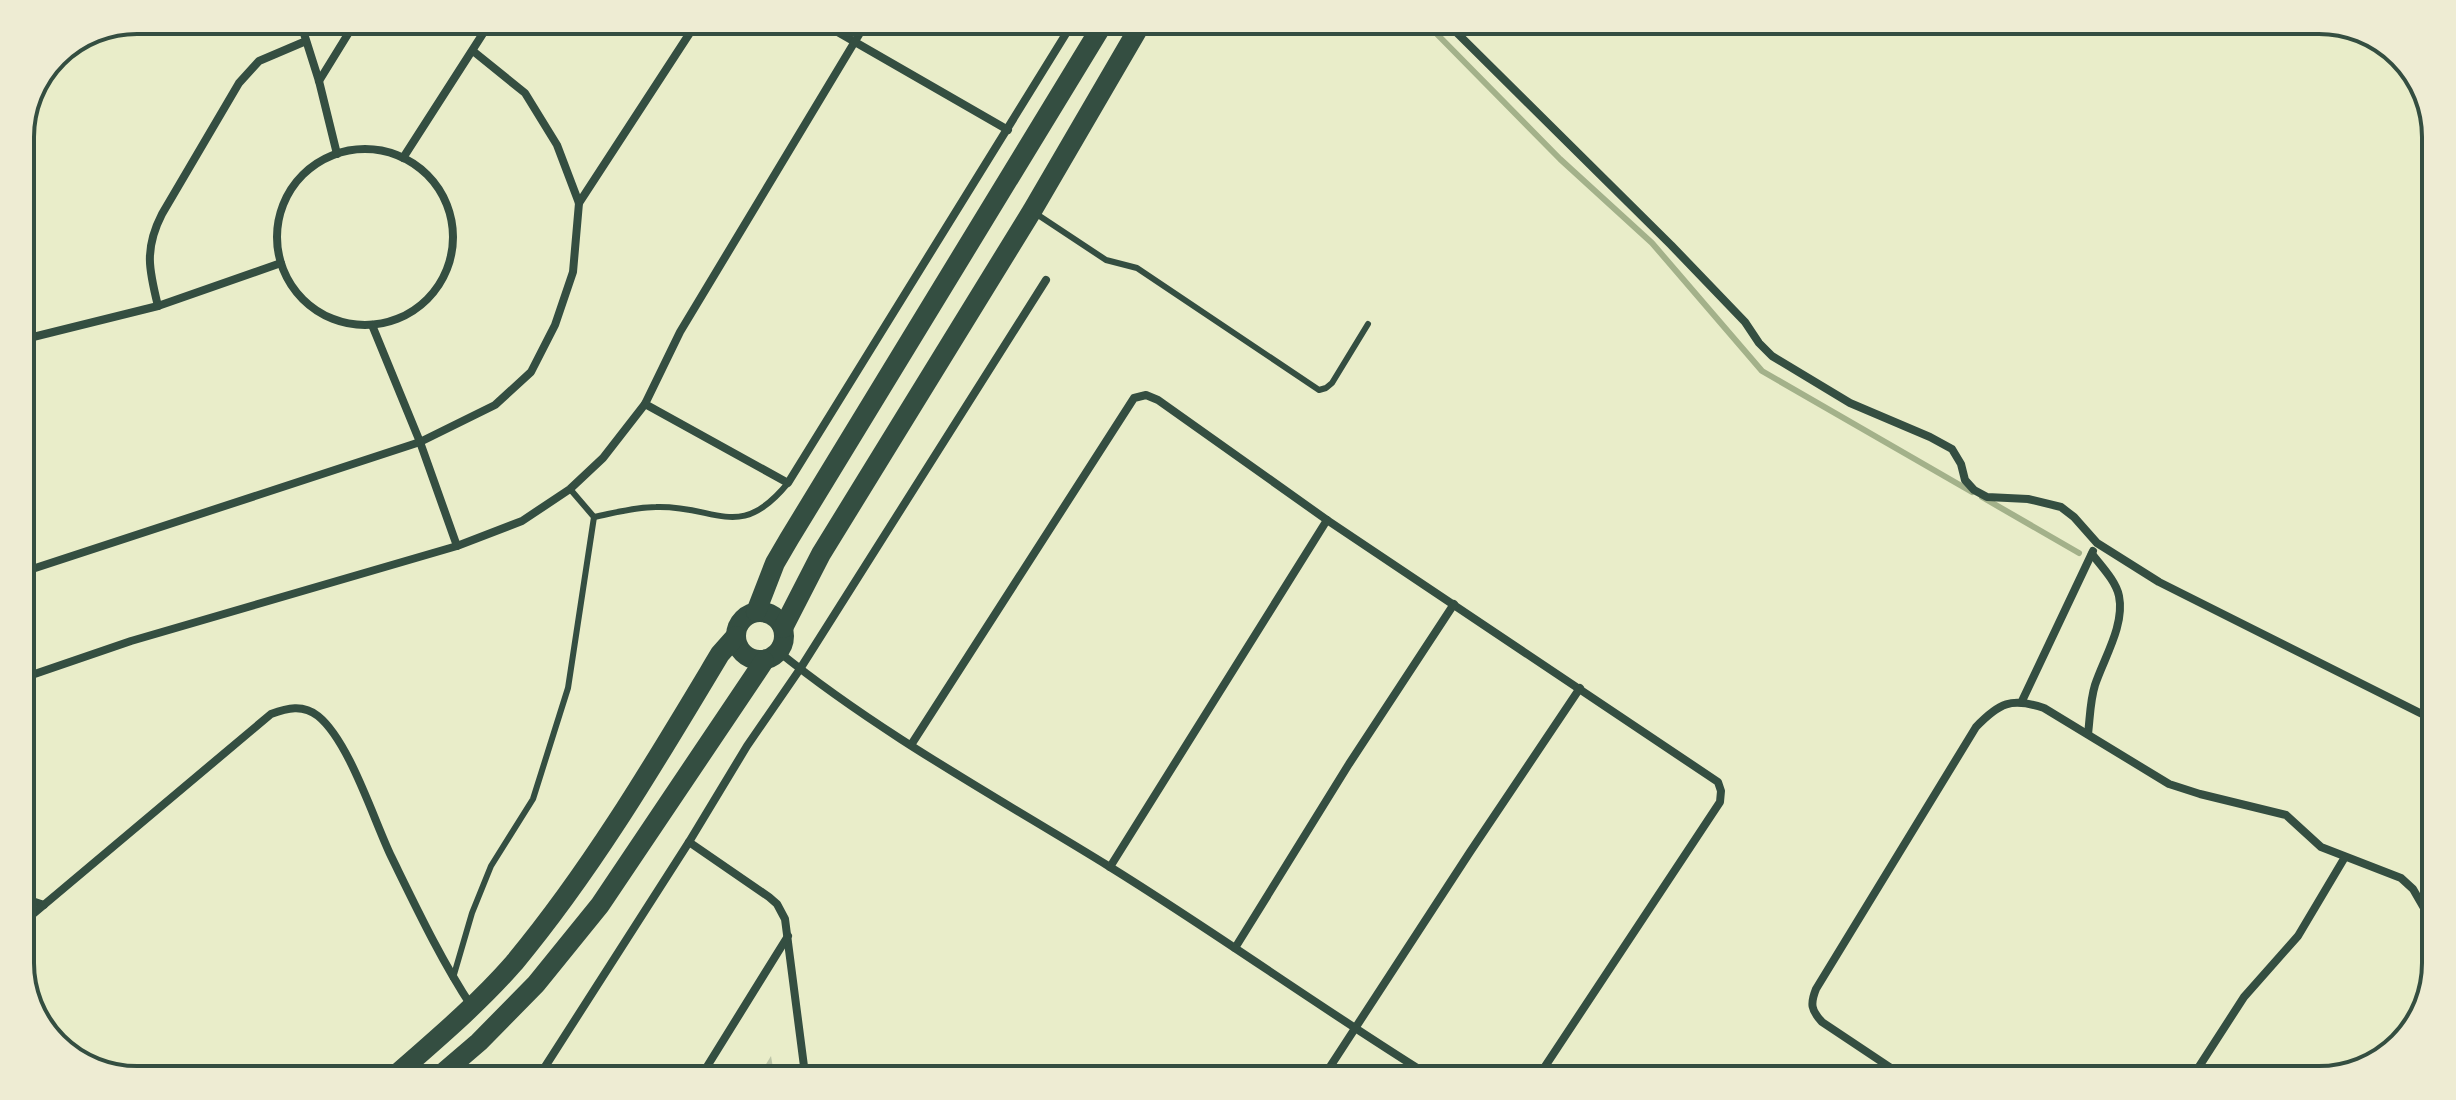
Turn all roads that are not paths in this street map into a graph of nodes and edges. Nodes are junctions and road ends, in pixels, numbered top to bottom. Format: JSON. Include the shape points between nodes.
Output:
{"nodes":[{"id":1,"x":304,"y":34,"type":"edge"},
{"id":2,"x":348,"y":34,"type":"edge"},
{"id":3,"x":483,"y":34,"type":"edge"},
{"id":4,"x":689,"y":34,"type":"edge"},
{"id":5,"x":840,"y":34,"type":"edge"},
{"id":6,"x":859,"y":34,"type":"edge"},
{"id":7,"x":1066,"y":34,"type":"edge"},
{"id":8,"x":1097,"y":34,"type":"edge"},
{"id":9,"x":1135,"y":34,"type":"edge"},
{"id":10,"x":1458,"y":34,"type":"edge"},
{"id":11,"x":306,"y":41,"type":"junction"},
{"id":12,"x":854,"y":43,"type":"junction"},
{"id":13,"x":473,"y":51,"type":"junction"},
{"id":14,"x":319,"y":81,"type":"junction"},
{"id":15,"x":1008,"y":130,"type":"junction"},
{"id":16,"x":337,"y":154,"type":"junction"},
{"id":17,"x":403,"y":158,"type":"junction"},
{"id":18,"x":579,"y":203,"type":"junction"},
{"id":19,"x":1032,"y":211,"type":"junction"},
{"id":20,"x":281,"y":263,"type":"junction"},
{"id":21,"x":1046,"y":280,"type":"dead end"},
{"id":22,"x":158,"y":306,"type":"junction"},
{"id":23,"x":1368,"y":324,"type":"dead end"},
{"id":24,"x":372,"y":325,"type":"junction"},
{"id":25,"x":34,"y":337,"type":"edge"},
{"id":26,"x":645,"y":404,"type":"junction"},
{"id":27,"x":420,"y":442,"type":"junction"},
{"id":28,"x":788,"y":483,"type":"junction"},
{"id":29,"x":570,"y":489,"type":"junction"},
{"id":30,"x":594,"y":517,"type":"junction"},
{"id":31,"x":1327,"y":520,"type":"junction"},
{"id":32,"x":2097,"y":543,"type":"junction"},
{"id":33,"x":457,"y":546,"type":"junction"},
{"id":34,"x":2092,"y":554,"type":"junction"},
{"id":35,"x":34,"y":568,"type":"edge"},
{"id":36,"x":1454,"y":604,"type":"junction"},
{"id":37,"x":756,"y":612,"type":"junction"},
{"id":38,"x":783,"y":628,"type":"junction"},
{"id":39,"x":736,"y":636,"type":"junction"},
{"id":40,"x":771,"y":656,"type":"junction"},
{"id":41,"x":800,"y":669,"type":"junction"},
{"id":42,"x":34,"y":674,"type":"edge"},
{"id":43,"x":1580,"y":688,"type":"junction"},
{"id":44,"x":2022,"y":701,"type":"junction"},
{"id":45,"x":2422,"y":714,"type":"edge"},
{"id":46,"x":2088,"y":734,"type":"junction"},
{"id":47,"x":911,"y":745,"type":"junction"},
{"id":48,"x":689,"y":842,"type":"junction"},
{"id":49,"x":2345,"y":857,"type":"junction"},
{"id":50,"x":1110,"y":867,"type":"junction"},
{"id":51,"x":34,"y":902,"type":"edge"},
{"id":52,"x":44,"y":905,"type":"junction"},
{"id":53,"x":2422,"y":905,"type":"edge"},
{"id":54,"x":34,"y":913,"type":"edge"},
{"id":55,"x":788,"y":936,"type":"junction"},
{"id":56,"x":1235,"y":948,"type":"junction"},
{"id":57,"x":453,"y":978,"type":"junction"},
{"id":58,"x":472,"y":1008,"type":"junction"},
{"id":59,"x":1355,"y":1029,"type":"junction"},
{"id":60,"x":406,"y":1066,"type":"edge"},
{"id":61,"x":451,"y":1066,"type":"edge"},
{"id":62,"x":545,"y":1066,"type":"edge"},
{"id":63,"x":707,"y":1066,"type":"edge"},
{"id":64,"x":804,"y":1066,"type":"edge"},
{"id":65,"x":1331,"y":1066,"type":"edge"},
{"id":66,"x":1414,"y":1066,"type":"edge"},
{"id":67,"x":1545,"y":1066,"type":"edge"},
{"id":68,"x":1888,"y":1066,"type":"edge"},
{"id":69,"x":2199,"y":1066,"type":"edge"}],
"edges":[{"from":1,"to":11,"type":"street"},
{"from":2,"to":14,"type":"street"},
{"from":3,"to":13,"type":"street"},
{"from":4,"to":18,"type":"street"},
{"from":5,"to":12,"type":"street"},
{"from":6,"to":12,"type":"street"},
{"from":7,"to":15,"type":"street"},
{"from":8,"to":37,"type":"highway","via":[[789,539]]},
{"from":9,"to":19,"type":"highway"},
{"from":10,"to":32,"type":"street","via":[[1671,245],[1772,356],[1850,403],[1952,449],[1974,490],[1987,497],[2061,507]]},
{"from":11,"to":14,"type":"street"},
{"from":11,"to":22,"type":"street","via":[[259,61],[239,83],[162,214],[151,235],[148,269]]},
{"from":12,"to":15,"type":"street"},
{"from":12,"to":26,"type":"street","via":[[680,332]]},
{"from":13,"to":17,"type":"street"},
{"from":13,"to":18,"type":"street","via":[[525,93],[557,145]]},
{"from":14,"to":16,"type":"street"},
{"from":15,"to":28,"type":"street"},
{"from":16,"to":17,"type":"street","via":[[375,150]]},
{"from":16,"to":20,"type":"street","via":[[310,169],[285,202],[277,232]]},
{"from":17,"to":24,"type":"street","via":[[427,175],[445,199],[453,228],[451,258],[426,301],[401,318]]},
{"from":18,"to":27,"type":"street","via":[[573,272],[531,372],[495,405]]},
{"from":19,"to":23,"type":"lane","via":[[1106,260],[1137,268],[1319,390],[1332,383]]},
{"from":19,"to":38,"type":"highway","via":[[821,554]]},
{"from":20,"to":22,"type":"street"},
{"from":20,"to":24,"type":"street","via":[[311,307],[340,322]]},
{"from":21,"to":41,"type":"street"},
{"from":22,"to":25,"type":"street"},
{"from":24,"to":27,"type":"street"},
{"from":26,"to":28,"type":"street"},
{"from":26,"to":29,"type":"street","via":[[603,458]]},
{"from":27,"to":33,"type":"street"},
{"from":27,"to":35,"type":"street"},
{"from":28,"to":30,"type":"lane","via":[[771,504],[742,518],[658,506]]},
{"from":29,"to":30,"type":"lane"},
{"from":29,"to":33,"type":"street","via":[[522,521]]},
{"from":30,"to":57,"type":"lane","via":[[568,688],[533,799],[491,866]]},
{"from":31,"to":36,"type":"street"},
{"from":31,"to":47,"type":"street","via":[[1158,400],[1134,398]]},
{"from":31,"to":50,"type":"street"},
{"from":32,"to":34,"type":"street"},
{"from":32,"to":45,"type":"street","via":[[2159,582]]},
{"from":33,"to":42,"type":"street"},
{"from":34,"to":44,"type":"street"},
{"from":34,"to":46,"type":"street","via":[[2114,584],[2119,609],[2092,698]]},
{"from":36,"to":43,"type":"street"},
{"from":36,"to":56,"type":"street"},
{"from":37,"to":38,"type":"highway","via":[[772,615]]},
{"from":37,"to":39,"type":"highway","via":[[741,621]]},
{"from":38,"to":40,"type":"highway","via":[[785,637]]},
{"from":39,"to":40,"type":"highway","via":[[741,652],[756,661]]},
{"from":39,"to":58,"type":"highway","via":[[542,927]]},
{"from":40,"to":41,"type":"street"},
{"from":40,"to":61,"type":"highway","via":[[600,905],[536,984]]},
{"from":41,"to":47,"type":"street"},
{"from":41,"to":48,"type":"street"},
{"from":43,"to":59,"type":"street"},
{"from":43,"to":67,"type":"street","via":[[1718,782],[1720,802]]},
{"from":44,"to":46,"type":"street"},
{"from":44,"to":68,"type":"street","via":[[1990,712],[1976,727],[1811,1002],[1822,1022]]},
{"from":46,"to":49,"type":"street","via":[[2169,784],[2286,815],[2321,847]]},
{"from":47,"to":50,"type":"street"},
{"from":48,"to":55,"type":"street","via":[[777,904]]},
{"from":48,"to":62,"type":"street"},
{"from":49,"to":53,"type":"street","via":[[2401,878]]},
{"from":49,"to":69,"type":"street","via":[[2298,936],[2244,997]]},
{"from":50,"to":56,"type":"street"},
{"from":51,"to":52,"type":"street"},
{"from":52,"to":54,"type":"street"},
{"from":52,"to":57,"type":"street","via":[[271,714],[303,709],[317,715],[339,740]]},
{"from":55,"to":63,"type":"street"},
{"from":55,"to":64,"type":"street"},
{"from":56,"to":59,"type":"street"},
{"from":57,"to":58,"type":"street"},
{"from":58,"to":60,"type":"highway"},
{"from":59,"to":65,"type":"street"},
{"from":59,"to":66,"type":"street"}]}
